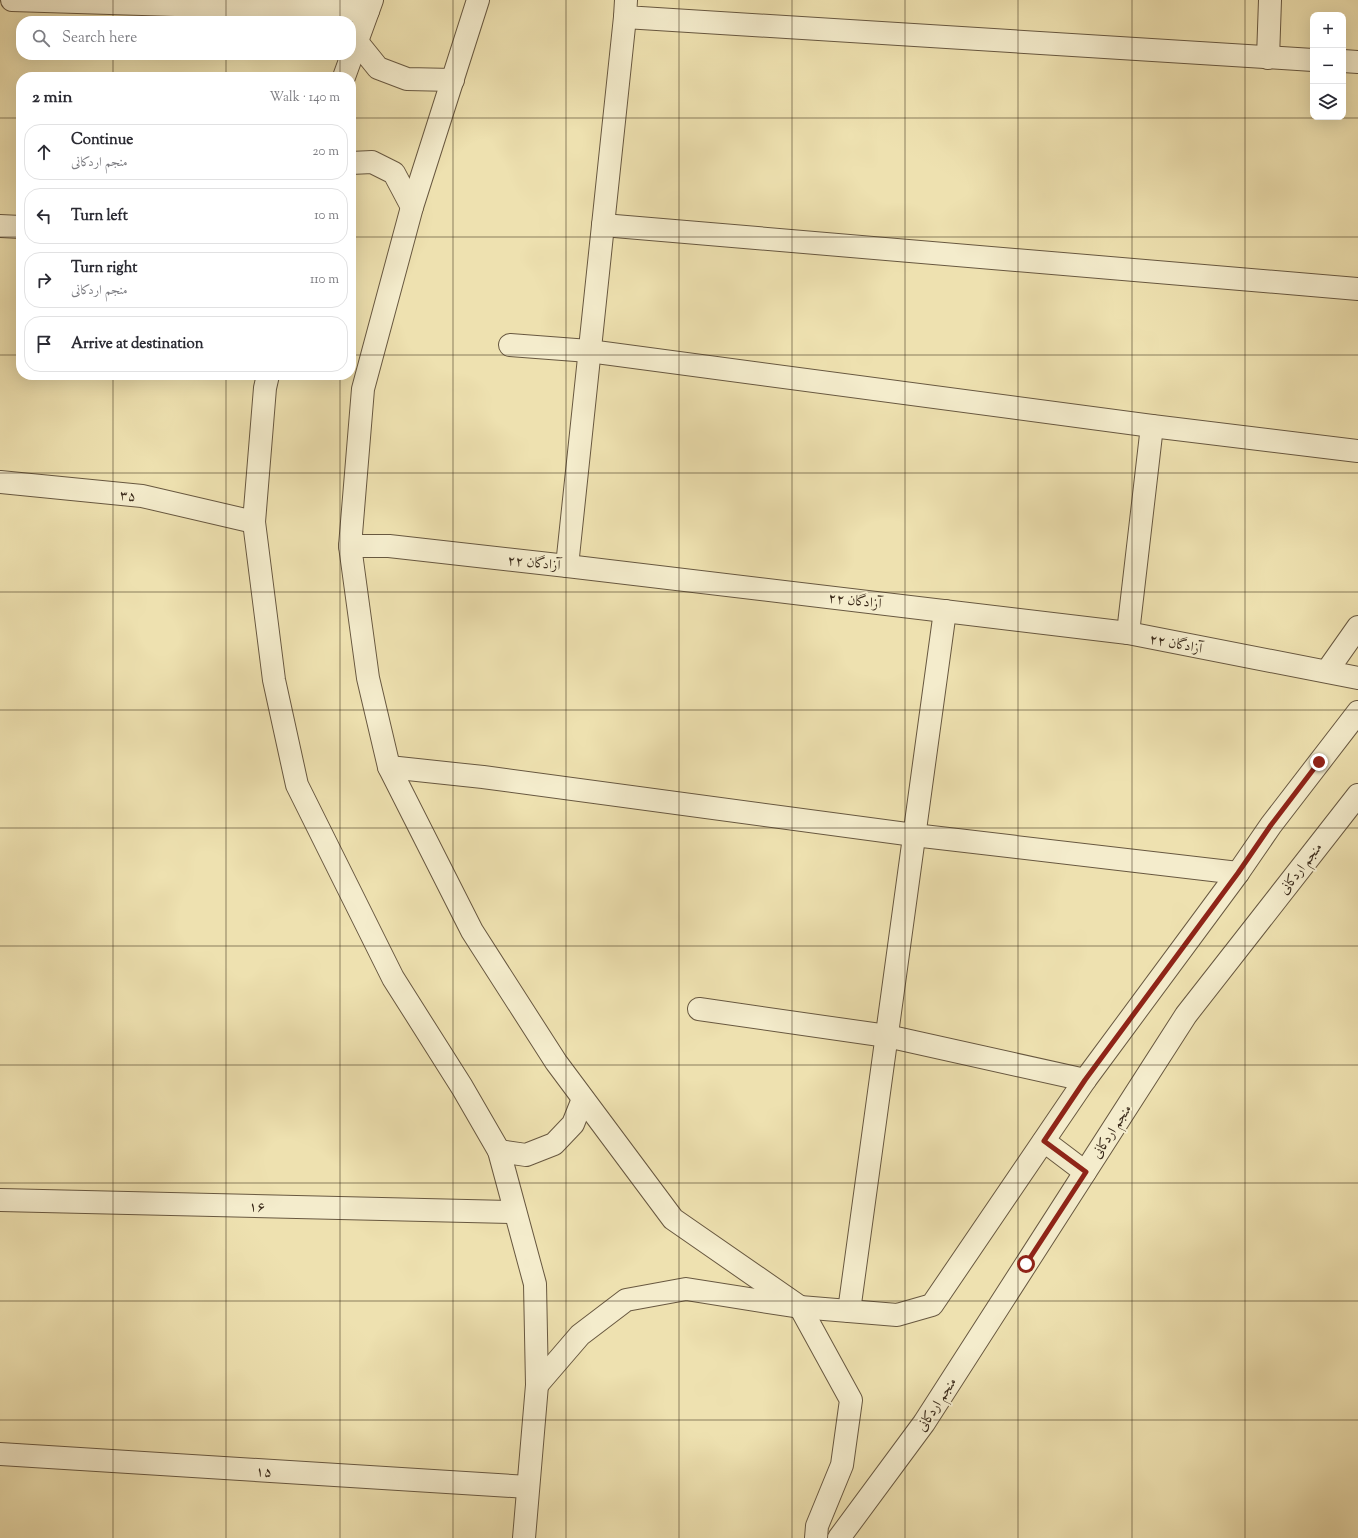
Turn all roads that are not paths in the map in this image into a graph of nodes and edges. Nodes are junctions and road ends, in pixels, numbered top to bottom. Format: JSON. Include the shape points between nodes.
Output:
{"nodes":[{"id":1,"x":12,"y":0,"type":"edge"},
{"id":2,"x":478,"y":0,"type":"edge"},
{"id":3,"x":1270,"y":0,"type":"edge"},
{"id":4,"x":370,"y":6,"type":"edge"},
{"id":5,"x":625,"y":8,"type":"edge"},
{"id":6,"x":357,"y":42,"type":"joint"},
{"id":7,"x":1268,"y":58,"type":"junction"},
{"id":8,"x":350,"y":60,"type":"edge"},
{"id":9,"x":1310,"y":60,"type":"edge"},
{"id":10,"x":1346,"y":61,"type":"edge"},
{"id":11,"x":1358,"y":62,"type":"edge"},
{"id":12,"x":346,"y":72,"type":"edge"},
{"id":13,"x":452,"y":80,"type":"junction"},
{"id":14,"x":356,"y":163,"type":"edge"},
{"id":15,"x":412,"y":207,"type":"junction"},
{"id":16,"x":0,"y":226,"type":"edge"},
{"id":17,"x":603,"y":226,"type":"junction"},
{"id":18,"x":16,"y":227,"type":"edge"},
{"id":19,"x":1358,"y":289,"type":"edge"},
{"id":20,"x":510,"y":345,"type":"dead end"},
{"id":21,"x":589,"y":351,"type":"junction"},
{"id":22,"x":267,"y":380,"type":"edge"},
{"id":23,"x":1152,"y":426,"type":"junction"},
{"id":24,"x":1358,"y":451,"type":"edge"},
{"id":25,"x":0,"y":482,"type":"edge"},
{"id":26,"x":254,"y":522,"type":"junction"},
{"id":27,"x":350,"y":546,"type":"junction"},
{"id":28,"x":567,"y":566,"type":"junction"},
{"id":29,"x":945,"y":611,"type":"junction"},
{"id":30,"x":1358,"y":627,"type":"edge"},
{"id":31,"x":1128,"y":633,"type":"junction"},
{"id":32,"x":1327,"y":671,"type":"junction"},
{"id":33,"x":1358,"y":678,"type":"edge"},
{"id":34,"x":1358,"y":712,"type":"edge"},
{"id":35,"x":389,"y":767,"type":"junction"},
{"id":36,"x":1358,"y":795,"type":"edge"},
{"id":37,"x":914,"y":835,"type":"junction"},
{"id":38,"x":1238,"y":873,"type":"junction"},
{"id":39,"x":700,"y":1009,"type":"dead end"},
{"id":40,"x":887,"y":1036,"type":"junction"},
{"id":41,"x":1085,"y":1080,"type":"junction"},
{"id":42,"x":583,"y":1099,"type":"junction"},
{"id":43,"x":1044,"y":1141,"type":"junction"},
{"id":44,"x":499,"y":1151,"type":"junction"},
{"id":45,"x":1086,"y":1172,"type":"junction"},
{"id":46,"x":0,"y":1200,"type":"edge"},
{"id":47,"x":515,"y":1212,"type":"junction"},
{"id":48,"x":800,"y":1308,"type":"junction"},
{"id":49,"x":849,"y":1311,"type":"junction"},
{"id":50,"x":537,"y":1385,"type":"junction"},
{"id":51,"x":0,"y":1454,"type":"edge"},
{"id":52,"x":528,"y":1487,"type":"junction"},
{"id":53,"x":524,"y":1538,"type":"edge"},
{"id":54,"x":816,"y":1538,"type":"edge"},
{"id":55,"x":839,"y":1538,"type":"edge"}],
"edges":[{"from":1,"to":4,"type":"street"},
{"from":2,"to":13,"type":"street"},
{"from":3,"to":7,"type":"street"},
{"from":4,"to":6,"type":"street"},
{"from":5,"to":7,"type":"street"},
{"from":5,"to":17,"type":"street"},
{"from":6,"to":13,"type":"street","via":[[378,68],[407,79]]},
{"from":7,"to":9,"type":"street"},
{"from":8,"to":12,"type":"street"},
{"from":10,"to":11,"type":"street"},
{"from":13,"to":15,"type":"street"},
{"from":14,"to":15,"type":"street","via":[[372,162],[394,173]]},
{"from":15,"to":27,"type":"street","via":[[363,389]]},
{"from":16,"to":18,"type":"street"},
{"from":17,"to":19,"type":"street"},
{"from":17,"to":21,"type":"street"},
{"from":20,"to":21,"type":"street"},
{"from":21,"to":23,"type":"street"},
{"from":21,"to":28,"type":"street"},
{"from":22,"to":26,"type":"street"},
{"from":23,"to":24,"type":"street"},
{"from":23,"to":31,"type":"street"},
{"from":25,"to":26,"type":"street","name":"۳۵","via":[[142,496]]},
{"from":26,"to":44,"type":"street","via":[[274,680],[297,785],[393,978]]},
{"from":27,"to":28,"type":"street","name":"آزادگان ۲۲","via":[[389,546]]},
{"from":27,"to":35,"type":"street","via":[[368,678]]},
{"from":28,"to":29,"type":"street","name":"آزادگان ۲۲"},
{"from":29,"to":31,"type":"street","name":"آزادگان ۲۲"},
{"from":29,"to":37,"type":"street"},
{"from":30,"to":32,"type":"street"},
{"from":31,"to":32,"type":"street","name":"آزادگان ۲۲"},
{"from":32,"to":33,"type":"street","name":"آزادگان ۲۲"},
{"from":34,"to":38,"type":"street","via":[[1271,825]]},
{"from":35,"to":37,"type":"street","via":[[491,778]]},
{"from":35,"to":42,"type":"street","via":[[472,931],[556,1062]]},
{"from":36,"to":45,"type":"street","name":"منجم اردکانی","via":[[1186,1015]]},
{"from":37,"to":38,"type":"street"},
{"from":37,"to":40,"type":"street"},
{"from":38,"to":41,"type":"street"},
{"from":39,"to":40,"type":"street"},
{"from":40,"to":41,"type":"street"},
{"from":40,"to":49,"type":"street"},
{"from":41,"to":43,"type":"street"},
{"from":42,"to":44,"type":"street","via":[[573,1124],[554,1144],[526,1155]]},
{"from":42,"to":48,"type":"street","via":[[673,1219]]},
{"from":43,"to":45,"type":"street"},
{"from":43,"to":49,"type":"street","via":[[932,1305],[898,1315]]},
{"from":44,"to":47,"type":"street"},
{"from":45,"to":55,"type":"street","name":"منجم اردکانی","via":[[924,1423]]},
{"from":46,"to":47,"type":"street","name":"۱۶"},
{"from":47,"to":50,"type":"street","via":[[535,1284]]},
{"from":48,"to":49,"type":"street"},
{"from":48,"to":50,"type":"street","via":[[686,1289],[626,1300],[580,1335]]},
{"from":48,"to":54,"type":"street","via":[[850,1400],[842,1465],[817,1526]]},
{"from":50,"to":52,"type":"street"},
{"from":51,"to":52,"type":"street","name":"۱۵"},
{"from":52,"to":53,"type":"street"}]}
